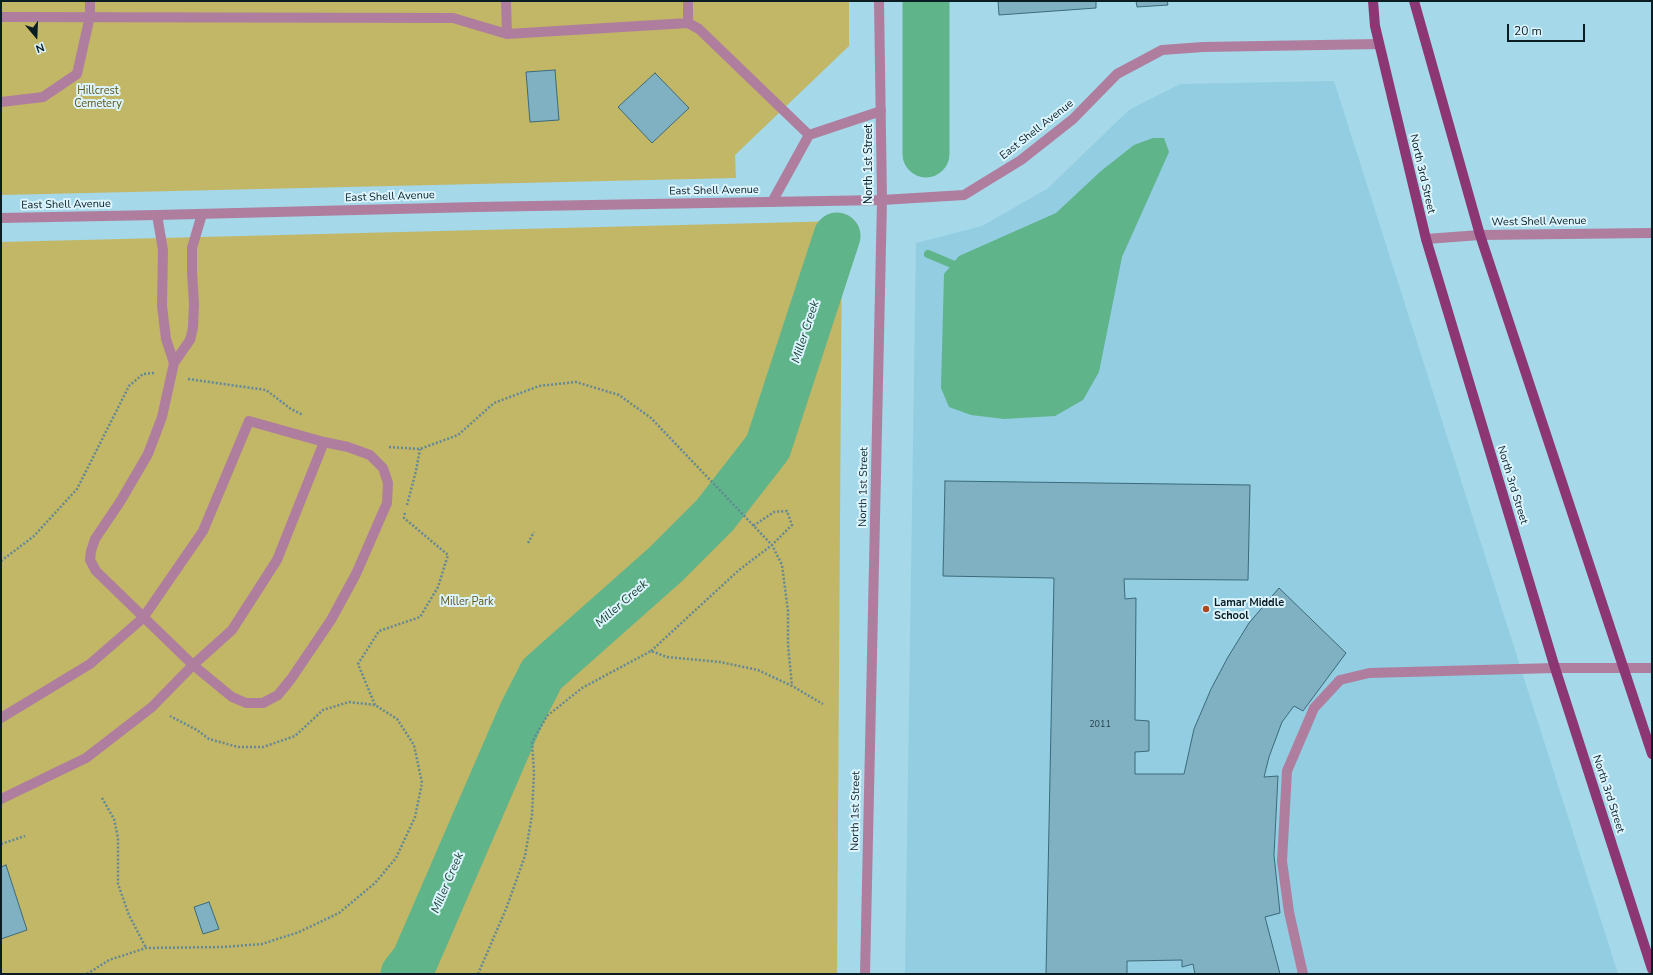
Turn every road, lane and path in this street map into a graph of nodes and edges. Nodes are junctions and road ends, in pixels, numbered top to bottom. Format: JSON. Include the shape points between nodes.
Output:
{"nodes":[{"id":1,"x":90,"y":1,"type":"edge"},
{"id":2,"x":506,"y":1,"type":"edge"},
{"id":3,"x":688,"y":1,"type":"edge"},
{"id":4,"x":879,"y":1,"type":"edge"},
{"id":5,"x":1373,"y":1,"type":"edge"},
{"id":6,"x":1414,"y":1,"type":"edge"},
{"id":7,"x":90,"y":16,"type":"junction"},
{"id":8,"x":1,"y":17,"type":"edge"},
{"id":9,"x":688,"y":23,"type":"junction"},
{"id":10,"x":507,"y":34,"type":"junction"},
{"id":11,"x":1379,"y":44,"type":"junction"},
{"id":12,"x":1,"y":102,"type":"edge"},
{"id":13,"x":881,"y":111,"type":"junction"},
{"id":14,"x":809,"y":135,"type":"junction"},
{"id":15,"x":882,"y":200,"type":"junction"},
{"id":16,"x":772,"y":202,"type":"junction"},
{"id":17,"x":202,"y":214,"type":"junction"},
{"id":18,"x":157,"y":215,"type":"junction"},
{"id":19,"x":1,"y":218,"type":"edge"},
{"id":20,"x":1652,"y":233,"type":"edge"},
{"id":21,"x":1480,"y":235,"type":"junction"},
{"id":22,"x":1426,"y":239,"type":"junction"},
{"id":23,"x":174,"y":363,"type":"junction"},
{"id":24,"x":324,"y":442,"type":"junction"},
{"id":25,"x":420,"y":449,"type":"dead end"},
{"id":26,"x":710,"y":479,"type":"dead end"},
{"id":27,"x":752,"y":525,"type":"junction"},
{"id":28,"x":534,"y":532,"type":"dead end"},
{"id":29,"x":528,"y":543,"type":"dead end"},
{"id":30,"x":772,"y":545,"type":"junction"},
{"id":31,"x":143,"y":618,"type":"junction"},
{"id":32,"x":651,"y":651,"type":"junction"},
{"id":33,"x":193,"y":666,"type":"junction"},
{"id":34,"x":1554,"y":668,"type":"junction"},
{"id":35,"x":1652,"y":668,"type":"edge"},
{"id":36,"x":1624,"y":669,"type":"junction"},
{"id":37,"x":792,"y":686,"type":"junction"},
{"id":38,"x":823,"y":704,"type":"dead end"},
{"id":39,"x":375,"y":705,"type":"junction"},
{"id":40,"x":152,"y":707,"type":"junction"},
{"id":41,"x":1,"y":718,"type":"edge"},
{"id":42,"x":1652,"y":754,"type":"edge"},
{"id":43,"x":102,"y":798,"type":"dead end"},
{"id":44,"x":1,"y":799,"type":"edge"},
{"id":45,"x":26,"y":836,"type":"dead end"},
{"id":46,"x":1,"y":844,"type":"edge"},
{"id":47,"x":146,"y":948,"type":"junction"},
{"id":48,"x":1652,"y":969,"type":"edge"},
{"id":49,"x":87,"y":974,"type":"edge"},
{"id":50,"x":478,"y":974,"type":"edge"},
{"id":51,"x":865,"y":974,"type":"edge"},
{"id":52,"x":1303,"y":974,"type":"edge"}],
"edges":[{"from":1,"to":7,"type":"street"},
{"from":2,"to":10,"type":"street"},
{"from":3,"to":9,"type":"street"},
{"from":4,"to":13,"type":"street","name":"North 1st Street"},
{"from":5,"to":11,"type":"main road","name":"North 3rd Street","via":[[1374,26]]},
{"from":6,"to":21,"type":"main road"},
{"from":7,"to":8,"type":"street"},
{"from":7,"to":10,"type":"street","via":[[453,18]]},
{"from":7,"to":12,"type":"street","via":[[78,74],[43,97]]},
{"from":9,"to":10,"type":"street"},
{"from":9,"to":14,"type":"street","via":[[699,29]]},
{"from":11,"to":15,"type":"street","name":"East Shell Avenue","via":[[1162,50],[1117,74],[1073,119],[1027,155],[964,195]]},
{"from":11,"to":22,"type":"main road","name":"North 3rd Street"},
{"from":13,"to":14,"type":"street"},
{"from":13,"to":15,"type":"street","name":"North 1st Street"},
{"from":14,"to":16,"type":"street"},
{"from":15,"to":16,"type":"street","name":"East Shell Avenue"},
{"from":15,"to":51,"type":"street","name":"North 1st Street"},
{"from":16,"to":17,"type":"street","name":"East Shell Avenue","via":[[476,206]]},
{"from":17,"to":18,"type":"street","name":"East Shell Avenue"},
{"from":17,"to":23,"type":"street","via":[[192,248],[193,328],[190,340]]},
{"from":18,"to":19,"type":"street","name":"East Shell Avenue"},
{"from":18,"to":23,"type":"street","via":[[163,250],[162,306],[166,340]]},
{"from":20,"to":21,"type":"street","name":"West Shell Avenue"},
{"from":21,"to":22,"type":"street","name":"West Shell Avenue"},
{"from":21,"to":36,"type":"main road"},
{"from":22,"to":34,"type":"main road","name":"North 3rd Street"},
{"from":23,"to":31,"type":"street","via":[[162,417],[148,454],[95,539],[91,551],[90,560],[96,571]]},
{"from":24,"to":31,"type":"street","via":[[249,421],[203,531]]},
{"from":24,"to":33,"type":"street","via":[[276,560],[232,630]]},
{"from":24,"to":33,"type":"street","via":[[370,455],[383,468],[388,483],[387,503],[356,574],[331,620],[278,696],[263,703],[246,703],[232,697]]},
{"from":25,"to":39,"type":"path","via":[[404,518],[448,555],[438,587],[420,617],[379,630],[358,664]]},
{"from":26,"to":27,"type":"path"},
{"from":27,"to":30,"type":"path"},
{"from":27,"to":30,"type":"path","via":[[774,512],[787,511],[792,525]]},
{"from":28,"to":29,"type":"path"},
{"from":30,"to":32,"type":"path","via":[[738,570]]},
{"from":30,"to":37,"type":"path","via":[[782,565],[788,611]]},
{"from":31,"to":33,"type":"street"},
{"from":31,"to":41,"type":"street","via":[[90,664]]},
{"from":32,"to":37,"type":"path","via":[[667,657],[720,662],[758,670]]},
{"from":32,"to":50,"type":"path","via":[[582,688],[547,716],[532,742],[532,816],[525,856]]},
{"from":33,"to":40,"type":"street"},
{"from":34,"to":36,"type":"street"},
{"from":34,"to":48,"type":"main road","name":"North 3rd Street"},
{"from":34,"to":52,"type":"street","via":[[1369,673],[1340,680],[1314,708],[1287,771],[1282,861],[1289,912]]},
{"from":35,"to":36,"type":"street"},
{"from":36,"to":42,"type":"main road"},
{"from":37,"to":38,"type":"path"},
{"from":39,"to":40,"type":"path","via":[[349,702],[323,710],[294,736],[263,747],[238,747],[209,739]]},
{"from":39,"to":47,"type":"path","via":[[397,719],[414,746],[422,783],[415,817],[396,858],[375,883],[340,913],[299,932],[262,944]]},
{"from":40,"to":44,"type":"street","via":[[86,758]]},
{"from":43,"to":47,"type":"path","via":[[114,819],[118,838],[118,884],[129,915]]},
{"from":45,"to":46,"type":"path"},
{"from":47,"to":49,"type":"path","via":[[109,960]]}]}
